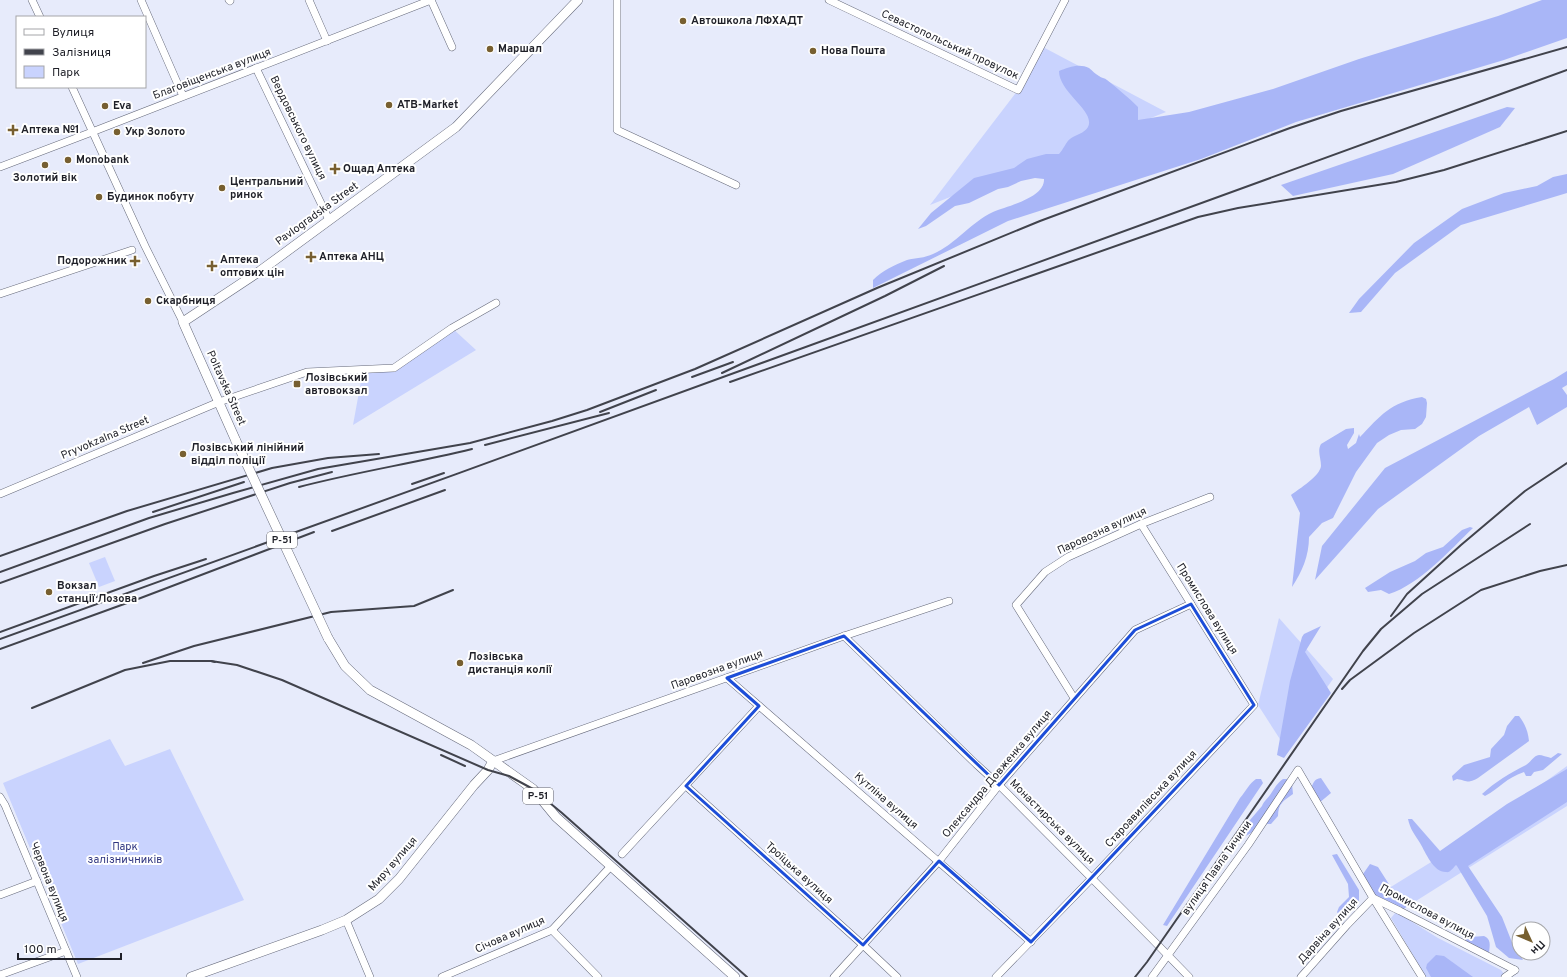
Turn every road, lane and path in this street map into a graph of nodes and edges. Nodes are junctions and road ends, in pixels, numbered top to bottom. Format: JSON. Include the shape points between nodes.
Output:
{"nodes":[{"id":1,"x":32,"y":0,"type":"edge"},
{"id":2,"x":141,"y":0,"type":"edge"},
{"id":3,"x":309,"y":0,"type":"edge"},
{"id":4,"x":431,"y":0,"type":"edge"},
{"id":5,"x":578,"y":0,"type":"edge"},
{"id":6,"x":618,"y":0,"type":"edge"},
{"id":7,"x":829,"y":0,"type":"edge"},
{"id":8,"x":1065,"y":0,"type":"edge"},
{"id":9,"x":40,"y":16,"type":"edge"},
{"id":10,"x":327,"y":41,"type":"junction"},
{"id":11,"x":452,"y":47,"type":"dead end"},
{"id":12,"x":256,"y":68,"type":"junction"},
{"id":13,"x":72,"y":88,"type":"edge"},
{"id":14,"x":183,"y":96,"type":"junction"},
{"id":15,"x":92,"y":132,"type":"junction"},
{"id":16,"x":0,"y":167,"type":"edge"},
{"id":17,"x":736,"y":185,"type":"dead end"},
{"id":18,"x":330,"y":220,"type":"junction"},
{"id":19,"x":132,"y":250,"type":"dead end"},
{"id":20,"x":0,"y":294,"type":"edge"},
{"id":21,"x":496,"y":303,"type":"dead end"},
{"id":22,"x":183,"y":322,"type":"junction"},
{"id":23,"x":219,"y":402,"type":"junction"},
{"id":24,"x":0,"y":494,"type":"edge"},
{"id":25,"x":1210,"y":497,"type":"dead end"},
{"id":26,"x":1141,"y":524,"type":"junction"},
{"id":27,"x":949,"y":601,"type":"dead end"},
{"id":28,"x":1191,"y":604,"type":"junction"},
{"id":29,"x":844,"y":636,"type":"junction"},
{"id":30,"x":727,"y":678,"type":"junction"},
{"id":31,"x":1074,"y":698,"type":"junction"},
{"id":32,"x":1254,"y":705,"type":"joint"},
{"id":33,"x":759,"y":706,"type":"junction"},
{"id":34,"x":493,"y":761,"type":"junction"},
{"id":35,"x":1298,"y":770,"type":"joint"},
{"id":36,"x":999,"y":785,"type":"junction"},
{"id":37,"x":686,"y":786,"type":"junction"},
{"id":38,"x":0,"y":797,"type":"edge"},
{"id":39,"x":3,"y":806,"type":"edge"},
{"id":40,"x":622,"y":854,"type":"dead end"},
{"id":41,"x":939,"y":861,"type":"junction"},
{"id":42,"x":611,"y":866,"type":"junction"},
{"id":43,"x":1092,"y":878,"type":"junction"},
{"id":44,"x":36,"y":881,"type":"junction"},
{"id":45,"x":0,"y":895,"type":"edge"},
{"id":46,"x":1373,"y":898,"type":"junction"},
{"id":47,"x":346,"y":920,"type":"junction"},
{"id":48,"x":552,"y":930,"type":"junction"},
{"id":49,"x":1031,"y":942,"type":"junction"},
{"id":50,"x":863,"y":945,"type":"junction"},
{"id":51,"x":66,"y":951,"type":"junction"},
{"id":52,"x":1168,"y":956,"type":"junction"},
{"id":53,"x":1517,"y":974,"type":"edge"},
{"id":54,"x":0,"y":975,"type":"edge"},
{"id":55,"x":77,"y":977,"type":"edge"},
{"id":56,"x":191,"y":977,"type":"edge"},
{"id":57,"x":370,"y":977,"type":"edge"},
{"id":58,"x":442,"y":977,"type":"edge"},
{"id":59,"x":598,"y":977,"type":"edge"},
{"id":60,"x":735,"y":977,"type":"edge"},
{"id":61,"x":834,"y":977,"type":"edge"},
{"id":62,"x":897,"y":977,"type":"edge"},
{"id":63,"x":996,"y":977,"type":"edge"},
{"id":64,"x":1152,"y":977,"type":"edge"},
{"id":65,"x":1188,"y":977,"type":"edge"},
{"id":66,"x":1301,"y":977,"type":"edge"},
{"id":67,"x":1422,"y":977,"type":"edge"},
{"id":68,"x":1505,"y":977,"type":"edge"}],
"edges":[{"from":1,"to":9,"type":"street"},
{"from":2,"to":14,"type":"street"},
{"from":3,"to":10,"type":"street"},
{"from":4,"to":10,"type":"street","name":"Благовіщенська вулиця"},
{"from":4,"to":11,"type":"street"},
{"from":5,"to":18,"type":"main road","name":"Pavlogradska Street","via":[[456,127]]},
{"from":6,"to":17,"type":"street","via":[[617,130]]},
{"from":7,"to":8,"type":"street","name":"Севастопольський провулок","via":[[1018,90]]},
{"from":10,"to":12,"type":"street","name":"Благовіщенська вулиця"},
{"from":12,"to":14,"type":"street","name":"Благовіщенська вулиця"},
{"from":12,"to":18,"type":"street","name":"Вердовського вулиця"},
{"from":13,"to":15,"type":"street"},
{"from":14,"to":15,"type":"street","name":"Благовіщенська вулиця"},
{"from":15,"to":16,"type":"street","name":"Благовіщенська вулиця"},
{"from":15,"to":22,"type":"street"},
{"from":18,"to":22,"type":"main road","name":"Pavlogradska Street"},
{"from":19,"to":20,"type":"street"},
{"from":21,"to":23,"type":"street","name":"Pryvokzalna Street","via":[[452,328],[394,368],[307,372]]},
{"from":22,"to":23,"type":"main road","name":"Poltavska Street","number":"Р-51"},
{"from":23,"to":24,"type":"street","name":"Pryvokzalna Street"},
{"from":23,"to":34,"type":"main road","name":"Poltavska Street","number":"Р-51","bridge":true,"via":[[328,638],[345,666],[370,690],[471,745]]},
{"from":25,"to":26,"type":"street","name":"Паровозна вулиця"},
{"from":26,"to":28,"type":"street","name":"Промислова вулиця"},
{"from":26,"to":31,"type":"street","name":"Паровозна вулиця","via":[[1068,557],[1045,572],[1016,605]]},
{"from":27,"to":29,"type":"street","name":"Паровозна вулиця"},
{"from":28,"to":31,"type":"street","name":"Олександра Довженка вулиця","via":[[1135,630]]},
{"from":28,"to":32,"type":"street","name":"Промислова вулиця"},
{"from":29,"to":30,"type":"street","name":"Паровозна вулиця"},
{"from":29,"to":36,"type":"street","name":"Монастирська вулиця"},
{"from":30,"to":33,"type":"street","name":"Кутліна вулиця"},
{"from":30,"to":34,"type":"street","name":"Паровозна вулиця"},
{"from":31,"to":36,"type":"street","name":"Олександра Довженка вулиця"},
{"from":32,"to":43,"type":"street","name":"Староавилівська вулиця"},
{"from":33,"to":37,"type":"street"},
{"from":33,"to":41,"type":"street","name":"Кутліна вулиця"},
{"from":34,"to":42,"type":"main road","number":"Р-51","via":[[533,789],[556,817]]},
{"from":34,"to":47,"type":"main road","name":"Миру вулиця","via":[[399,879],[379,899]]},
{"from":35,"to":46,"type":"street","name":"Промислова вулиця"},
{"from":35,"to":52,"type":"street","name":"вулиця Павла Тичини"},
{"from":36,"to":41,"type":"street","name":"Олександра Довженка вулиця"},
{"from":36,"to":43,"type":"street","name":"Монастирська вулиця"},
{"from":37,"to":40,"type":"street"},
{"from":37,"to":50,"type":"street","name":"Троїцька вулиця"},
{"from":38,"to":39,"type":"street","name":"Червона вулиця"},
{"from":39,"to":44,"type":"street","name":"Червона вулиця"},
{"from":41,"to":49,"type":"street","name":"Кутліна вулиця"},
{"from":41,"to":50,"type":"street","name":"Олександра Довженка вулиця"},
{"from":42,"to":48,"type":"street","name":"Січова вулиця"},
{"from":42,"to":60,"type":"main road","number":"Р-51"},
{"from":43,"to":49,"type":"street","name":"Староавилівська вулиця"},
{"from":43,"to":52,"type":"street","name":"Монастирська вулиця"},
{"from":44,"to":45,"type":"street"},
{"from":44,"to":51,"type":"street","name":"Червона вулиця"},
{"from":46,"to":53,"type":"street","name":"Промислова вулиця"},
{"from":46,"to":66,"type":"street","name":"Дарвіна вулиця"},
{"from":46,"to":67,"type":"street","name":"Дарвіна вулиця"},
{"from":47,"to":56,"type":"main road","name":"Миру вулиця"},
{"from":47,"to":57,"type":"street"},
{"from":48,"to":58,"type":"street","name":"Січова вулиця"},
{"from":48,"to":59,"type":"street"},
{"from":49,"to":63,"type":"street","name":"Староавилівська вулиця"},
{"from":50,"to":61,"type":"street","name":"Олександра Довженка вулиця"},
{"from":50,"to":62,"type":"street","name":"Троїцька вулиця"},
{"from":51,"to":54,"type":"street"},
{"from":51,"to":55,"type":"street","name":"Червона вулиця"},
{"from":52,"to":64,"type":"street","name":"вулиця Павла Тичини"},
{"from":52,"to":65,"type":"street","name":"Монастирська вулиця"},
{"from":53,"to":68,"type":"street"}]}
